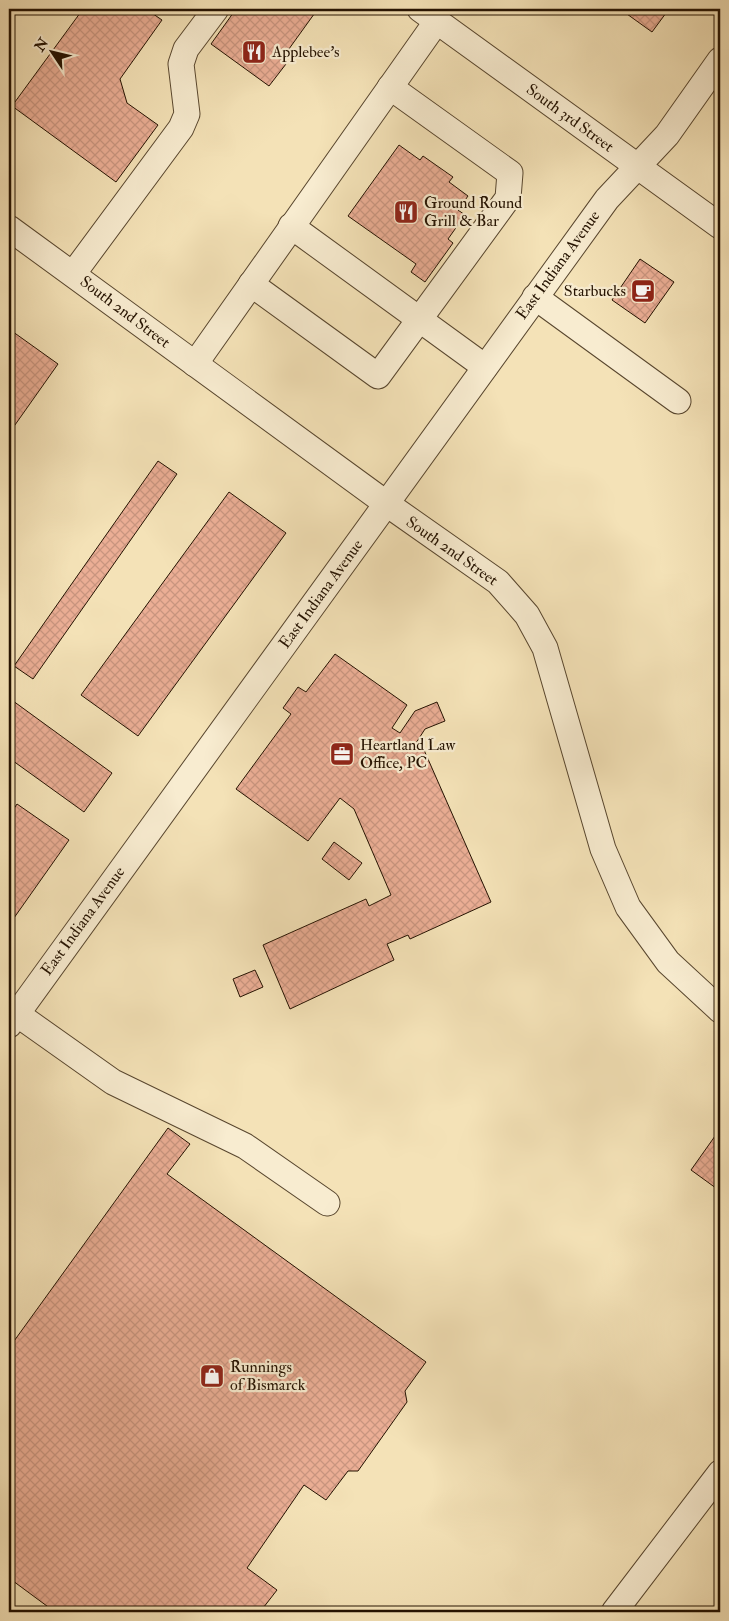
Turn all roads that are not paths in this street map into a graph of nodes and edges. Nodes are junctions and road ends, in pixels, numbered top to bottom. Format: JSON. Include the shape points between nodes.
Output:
{"nodes":[{"id":1,"x":216,"y":9,"type":"edge"},
{"id":2,"x":429,"y":15,"type":"edge"},
{"id":3,"x":720,"y":60,"type":"edge"},
{"id":4,"x":390,"y":87,"type":"junction"},
{"id":5,"x":638,"y":166,"type":"junction"},
{"id":6,"x":291,"y":226,"type":"junction"},
{"id":7,"x":720,"y":226,"type":"edge"},
{"id":8,"x":9,"y":228,"type":"edge"},
{"id":9,"x":73,"y":274,"type":"junction"},
{"id":10,"x":251,"y":284,"type":"junction"},
{"id":11,"x":536,"y":297,"type":"junction"},
{"id":12,"x":419,"y":319,"type":"junction"},
{"id":13,"x":195,"y":364,"type":"junction"},
{"id":14,"x":485,"y":367,"type":"junction"},
{"id":15,"x":678,"y":401,"type":"dead end"},
{"id":16,"x":387,"y":504,"type":"junction"},
{"id":17,"x":720,"y":1010,"type":"edge"},
{"id":18,"x":13,"y":1019,"type":"edge"},
{"id":19,"x":327,"y":1203,"type":"dead end"},
{"id":20,"x":720,"y":1473,"type":"edge"},
{"id":21,"x":614,"y":1612,"type":"edge"}],
"edges":[{"from":1,"to":9,"type":"street","via":[[186,49],[181,64],[186,114],[181,128]]},
{"from":2,"to":4,"type":"street"},
{"from":2,"to":5,"type":"street","name":"South 3rd Street"},
{"from":3,"to":5,"type":"street","name":"East Indiana Avenue","via":[[667,135]]},
{"from":4,"to":6,"type":"street"},
{"from":4,"to":12,"type":"street","via":[[510,173],[508,198]]},
{"from":5,"to":7,"type":"street","name":"South 3rd Street"},
{"from":5,"to":11,"type":"street","name":"East Indiana Avenue","via":[[606,199]]},
{"from":6,"to":10,"type":"street"},
{"from":6,"to":12,"type":"street"},
{"from":8,"to":9,"type":"street","name":"South 2nd Street"},
{"from":9,"to":13,"type":"street","name":"South 2nd Street"},
{"from":10,"to":12,"type":"street","via":[[378,376]]},
{"from":10,"to":13,"type":"street"},
{"from":11,"to":14,"type":"street","name":"East Indiana Avenue"},
{"from":11,"to":15,"type":"street"},
{"from":12,"to":14,"type":"street"},
{"from":13,"to":16,"type":"street","name":"South 2nd Street"},
{"from":14,"to":16,"type":"street","name":"East Indiana Avenue"},
{"from":16,"to":17,"type":"street","name":"South 2nd Street","via":[[498,582],[527,615],[545,648],[603,850],[619,889],[639,925],[663,956]]},
{"from":16,"to":18,"type":"street","name":"East Indiana Avenue"},
{"from":18,"to":19,"type":"street","via":[[113,1082],[245,1146]]},
{"from":20,"to":21,"type":"street"}]}
